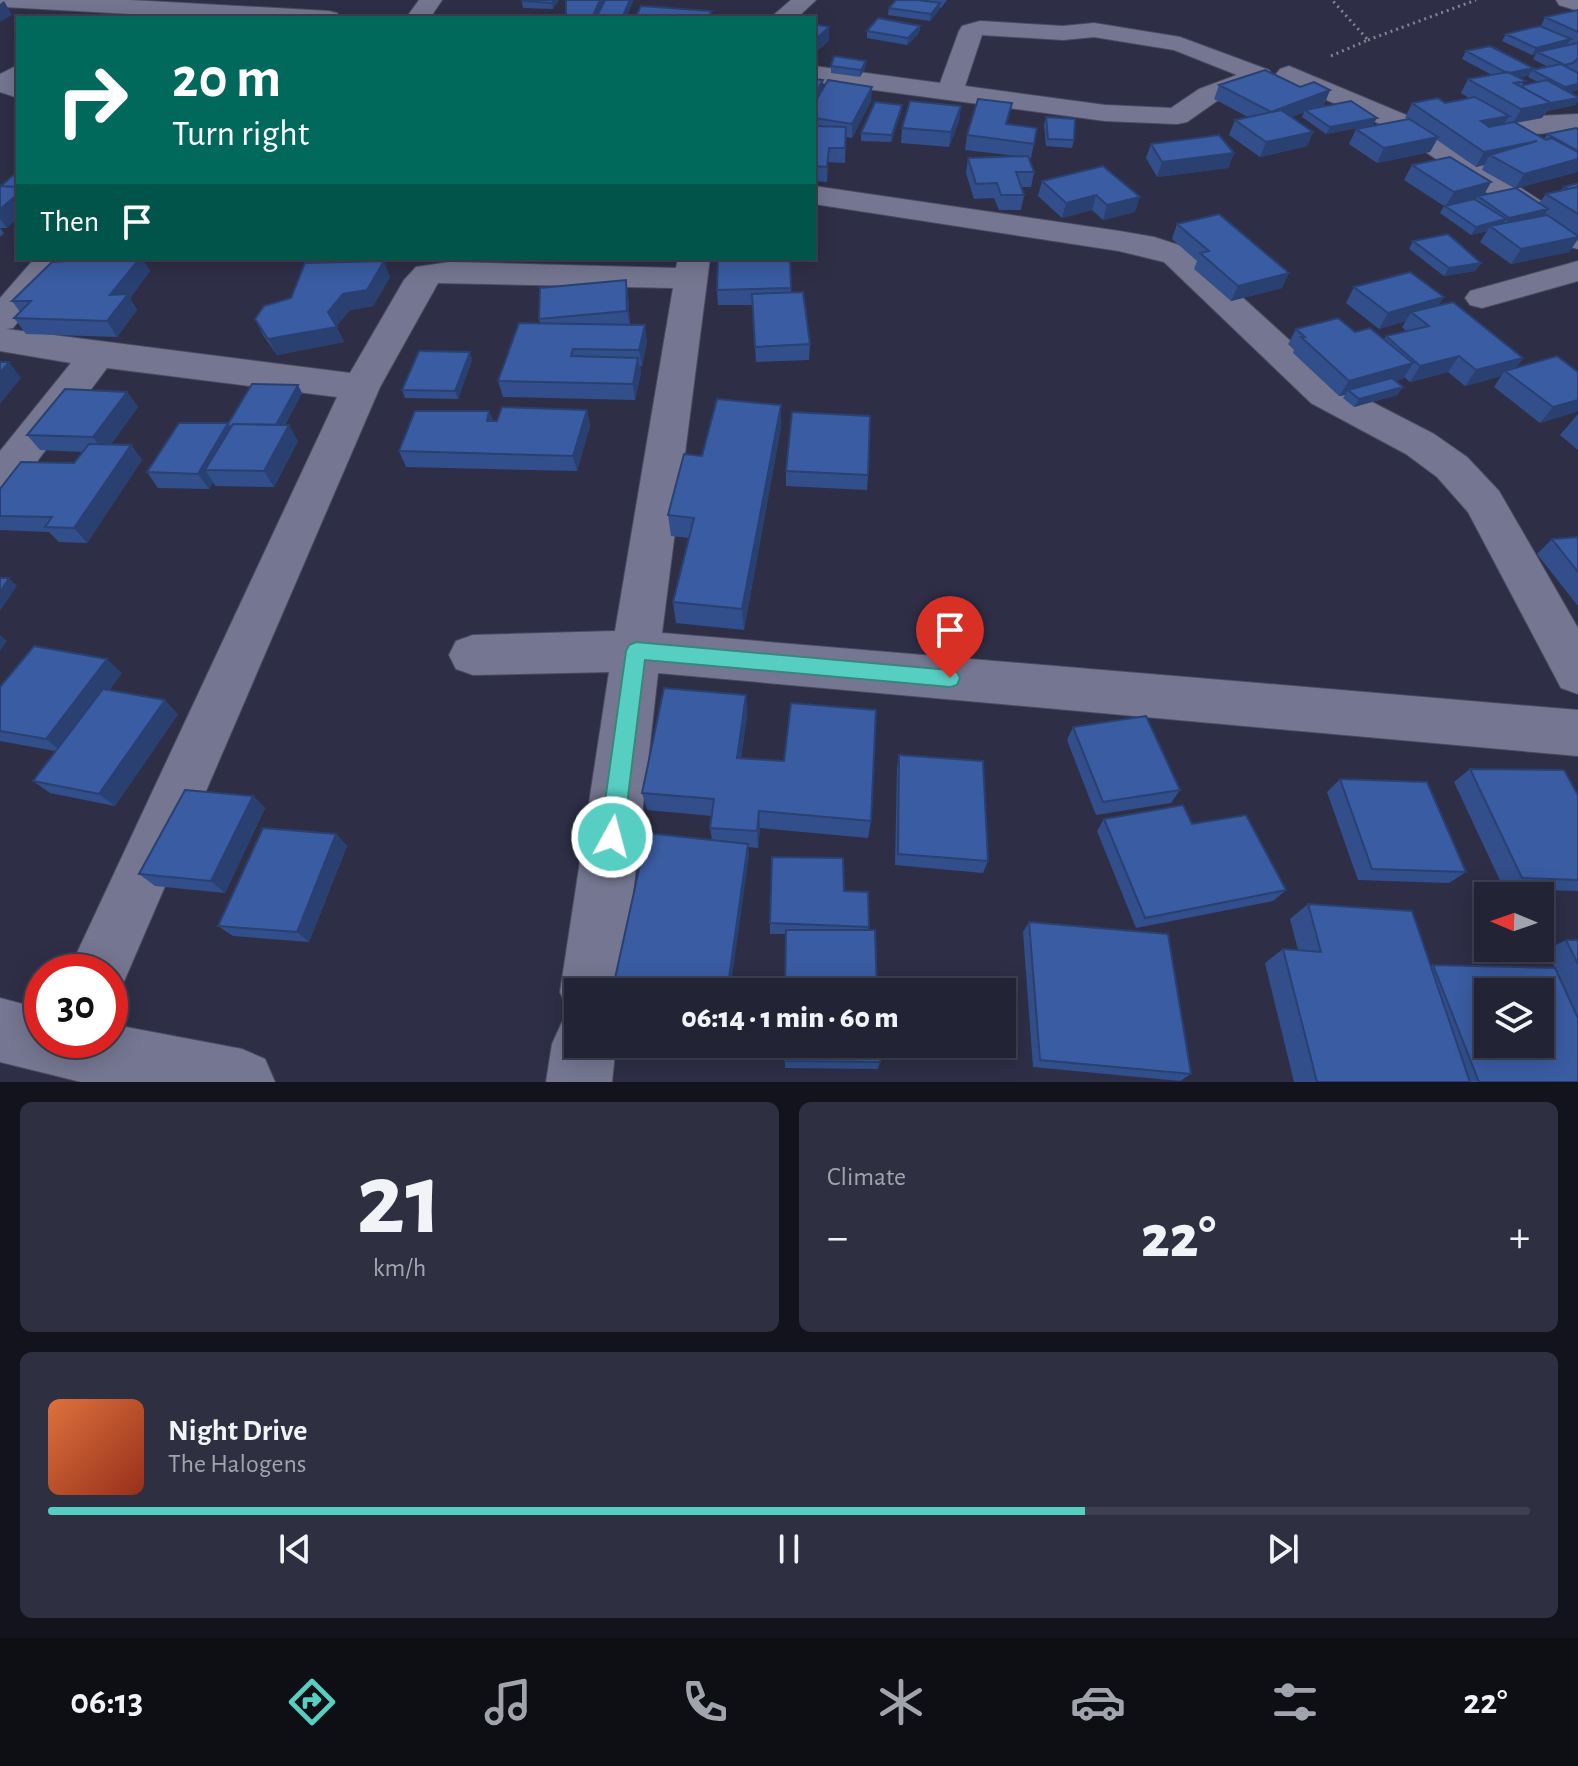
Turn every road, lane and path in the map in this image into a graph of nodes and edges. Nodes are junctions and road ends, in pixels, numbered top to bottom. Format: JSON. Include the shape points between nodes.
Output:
{"nodes":[{"id":1,"x":5,"y":0,"type":"edge"},
{"id":2,"x":805,"y":0,"type":"edge"},
{"id":3,"x":1332,"y":0,"type":"edge"},
{"id":4,"x":1476,"y":0,"type":"edge"},
{"id":5,"x":1567,"y":0,"type":"edge"},
{"id":6,"x":60,"y":1,"type":"edge"},
{"id":7,"x":1578,"y":4,"type":"edge"},
{"id":8,"x":254,"y":11,"type":"edge"},
{"id":9,"x":97,"y":12,"type":"edge"},
{"id":10,"x":308,"y":16,"type":"edge"},
{"id":11,"x":785,"y":16,"type":"edge"},
{"id":12,"x":1368,"y":40,"type":"junction"},
{"id":13,"x":816,"y":74,"type":"edge"},
{"id":14,"x":1289,"y":74,"type":"joint"},
{"id":15,"x":16,"y":75,"type":"edge"},
{"id":16,"x":16,"y":89,"type":"edge"},
{"id":17,"x":950,"y":92,"type":"junction"},
{"id":18,"x":1484,"y":114,"type":"edge"},
{"id":19,"x":1578,"y":122,"type":"edge"},
{"id":20,"x":816,"y":195,"type":"edge"},
{"id":21,"x":1578,"y":239,"type":"edge"},
{"id":22,"x":51,"y":260,"type":"edge"},
{"id":23,"x":692,"y":268,"type":"edge"},
{"id":24,"x":1563,"y":275,"type":"edge"},
{"id":25,"x":1578,"y":294,"type":"edge"},
{"id":26,"x":1482,"y":298,"type":"dead end"},
{"id":27,"x":0,"y":320,"type":"edge"},
{"id":28,"x":0,"y":340,"type":"edge"},
{"id":29,"x":97,"y":355,"type":"junction"},
{"id":30,"x":361,"y":387,"type":"junction"},
{"id":31,"x":0,"y":480,"type":"edge"},
{"id":32,"x":636,"y":651,"type":"junction"},
{"id":33,"x":473,"y":655,"type":"dead end"},
{"id":34,"x":1578,"y":673,"type":"edge"},
{"id":35,"x":1578,"y":733,"type":"edge"},
{"id":36,"x":106,"y":954,"type":"edge"},
{"id":37,"x":593,"y":978,"type":"edge"},
{"id":38,"x":0,"y":1030,"type":"edge"},
{"id":39,"x":24,"y":1035,"type":"edge"},
{"id":40,"x":128,"y":1057,"type":"edge"},
{"id":41,"x":582,"y":1058,"type":"edge"},
{"id":42,"x":242,"y":1082,"type":"edge"},
{"id":43,"x":579,"y":1082,"type":"edge"}],
"edges":[{"from":1,"to":6,"type":"street"},
{"from":2,"to":11,"type":"street"},
{"from":3,"to":12,"type":"path"},
{"from":4,"to":12,"type":"path"},
{"from":5,"to":7,"type":"street"},
{"from":6,"to":9,"type":"street"},
{"from":8,"to":9,"type":"street"},
{"from":8,"to":10,"type":"street"},
{"from":12,"to":14,"type":"path"},
{"from":13,"to":17,"type":"street"},
{"from":14,"to":21,"type":"street","via":[[1401,123]]},
{"from":15,"to":16,"type":"street","via":[[7,86]]},
{"from":17,"to":17,"type":"street","via":[[1105,113],[1177,116],[1208,95],[1260,75],[1180,44],[1094,30],[980,28],[971,31]]},
{"from":18,"to":19,"type":"street","via":[[1524,129]]},
{"from":20,"to":34,"type":"street","via":[[1119,241],[1176,255],[1325,394],[1452,467],[1484,502]]},
{"from":22,"to":27,"type":"street"},
{"from":23,"to":30,"type":"street","via":[[428,274]]},
{"from":23,"to":32,"type":"street"},
{"from":24,"to":25,"type":"street"},
{"from":24,"to":26,"type":"street"},
{"from":28,"to":29,"type":"street"},
{"from":29,"to":30,"type":"street"},
{"from":29,"to":31,"type":"street"},
{"from":30,"to":36,"type":"street"},
{"from":32,"to":33,"type":"street"},
{"from":32,"to":35,"type":"street"},
{"from":32,"to":37,"type":"street"},
{"from":38,"to":39,"type":"street"},
{"from":40,"to":42,"type":"street"},
{"from":41,"to":43,"type":"street"}]}
